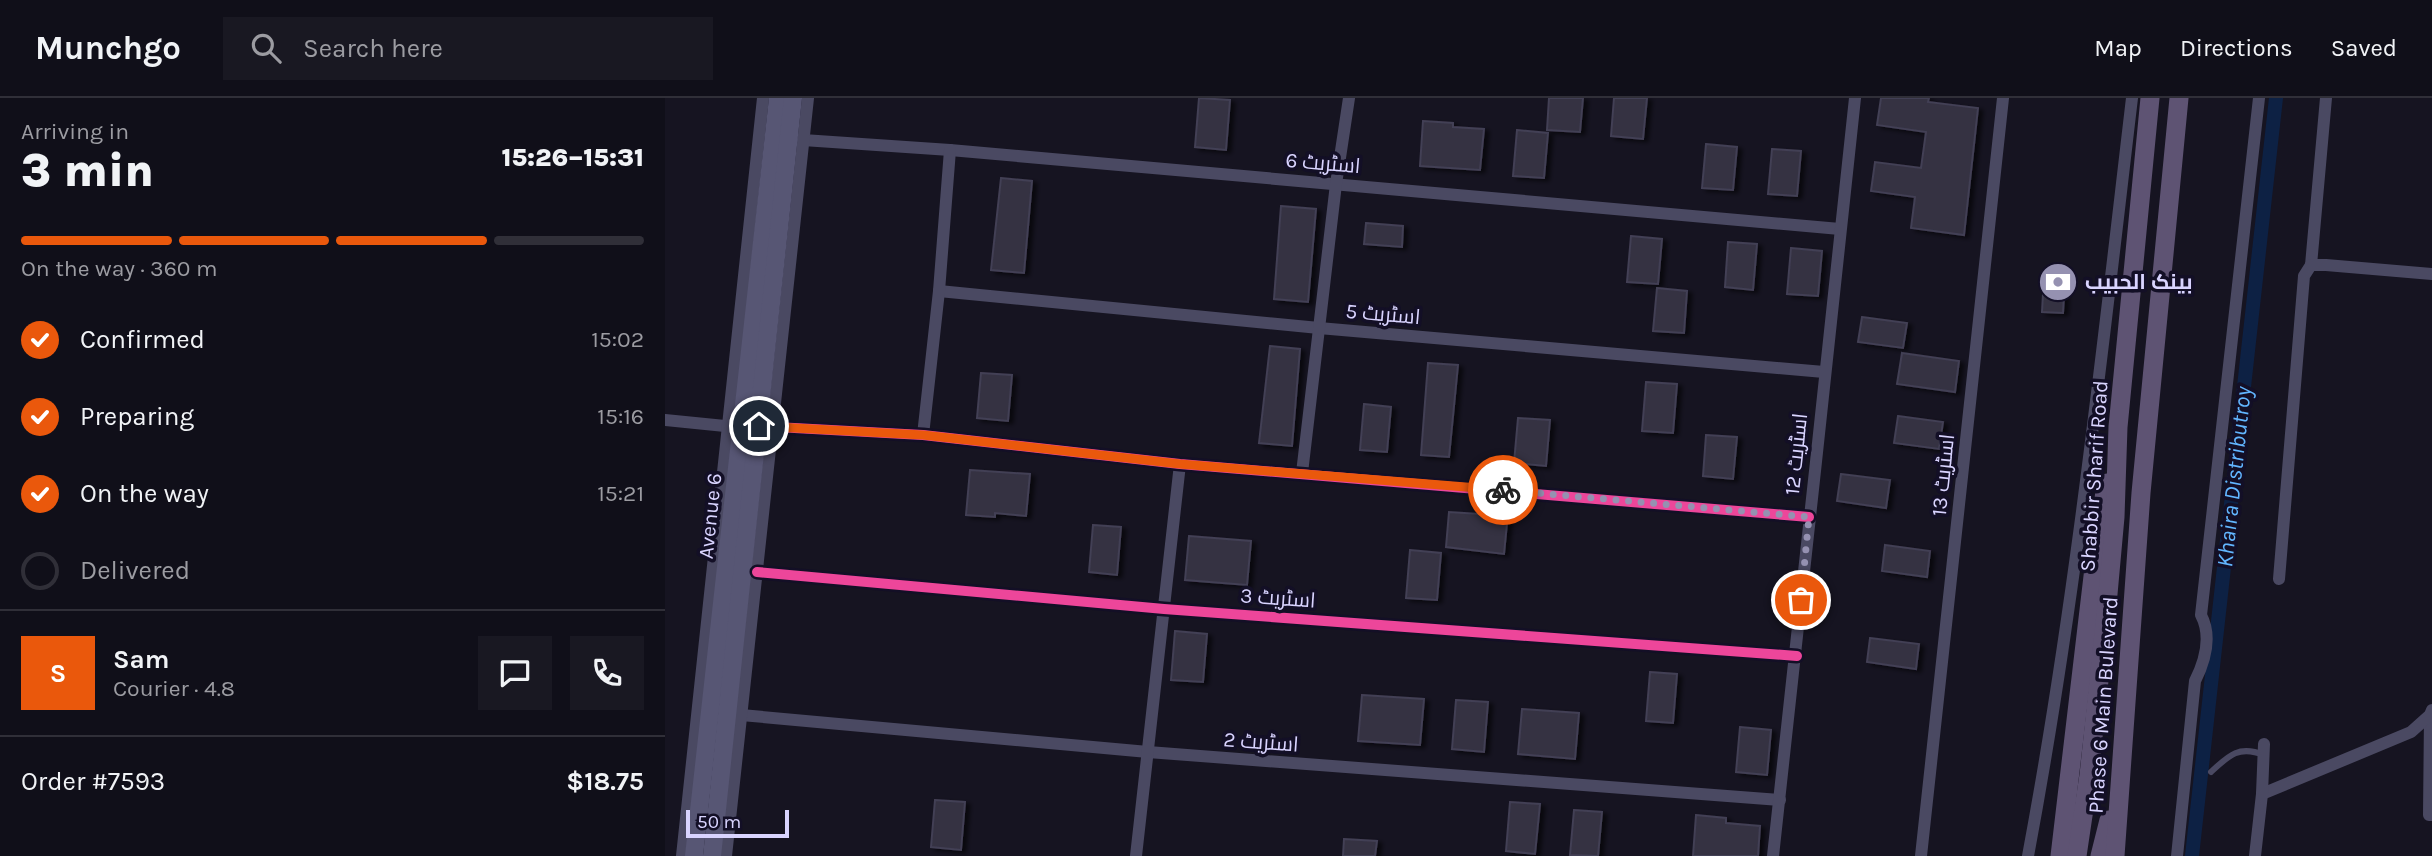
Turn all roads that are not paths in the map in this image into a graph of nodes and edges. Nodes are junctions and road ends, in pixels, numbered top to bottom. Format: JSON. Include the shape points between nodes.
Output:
{"nodes":[{"id":1,"x":763,"y":98,"type":"edge"},
{"id":2,"x":778,"y":98,"type":"edge"},
{"id":3,"x":793,"y":98,"type":"edge"},
{"id":4,"x":808,"y":98,"type":"edge"},
{"id":5,"x":1349,"y":98,"type":"edge"},
{"id":6,"x":1855,"y":98,"type":"edge"},
{"id":7,"x":2003,"y":98,"type":"edge"},
{"id":8,"x":2132,"y":98,"type":"edge"},
{"id":9,"x":2150,"y":98,"type":"edge"},
{"id":10,"x":2179,"y":98,"type":"edge"},
{"id":11,"x":2259,"y":98,"type":"edge"},
{"id":12,"x":2326,"y":98,"type":"edge"},
{"id":13,"x":803,"y":139,"type":"junction"},
{"id":14,"x":950,"y":150,"type":"junction"},
{"id":15,"x":1336,"y":184,"type":"junction"},
{"id":16,"x":1840,"y":229,"type":"junction"},
{"id":17,"x":2311,"y":265,"type":"junction"},
{"id":18,"x":2432,"y":274,"type":"edge"},
{"id":19,"x":939,"y":291,"type":"junction"},
{"id":20,"x":1319,"y":328,"type":"junction"},
{"id":21,"x":1824,"y":372,"type":"junction"},
{"id":22,"x":665,"y":420,"type":"edge"},
{"id":23,"x":751,"y":427,"type":"junction"},
{"id":24,"x":2118,"y":427,"type":"junction"},
{"id":25,"x":923,"y":435,"type":"junction"},
{"id":26,"x":1180,"y":464,"type":"junction"},
{"id":27,"x":1302,"y":473,"type":"junction"},
{"id":28,"x":1809,"y":517,"type":"junction"},
{"id":29,"x":757,"y":572,"type":"junction"},
{"id":30,"x":2279,"y":579,"type":"dead end"},
{"id":31,"x":1164,"y":609,"type":"junction"},
{"id":32,"x":1797,"y":656,"type":"junction"},
{"id":33,"x":2431,"y":712,"type":"edge"},
{"id":34,"x":741,"y":715,"type":"junction"},
{"id":35,"x":2264,"y":749,"type":"joint"},
{"id":36,"x":1148,"y":752,"type":"junction"},
{"id":37,"x":2069,"y":772,"type":"junction"},
{"id":38,"x":2211,"y":772,"type":"dead end"},
{"id":39,"x":2120,"y":781,"type":"junction"},
{"id":40,"x":2262,"y":794,"type":"junction"},
{"id":41,"x":1780,"y":800,"type":"junction"},
{"id":42,"x":2432,"y":815,"type":"edge"},
{"id":43,"x":682,"y":856,"type":"edge"},
{"id":44,"x":694,"y":856,"type":"edge"},
{"id":45,"x":712,"y":856,"type":"edge"},
{"id":46,"x":726,"y":856,"type":"edge"},
{"id":47,"x":1136,"y":856,"type":"edge"},
{"id":48,"x":1773,"y":856,"type":"edge"},
{"id":49,"x":1921,"y":856,"type":"edge"},
{"id":50,"x":2028,"y":856,"type":"edge"},
{"id":51,"x":2048,"y":856,"type":"edge"},
{"id":52,"x":2060,"y":856,"type":"edge"},
{"id":53,"x":2077,"y":856,"type":"edge"},
{"id":54,"x":2100,"y":856,"type":"edge"},
{"id":55,"x":2115,"y":856,"type":"edge"},
{"id":56,"x":2177,"y":856,"type":"edge"},
{"id":57,"x":2256,"y":856,"type":"edge"}],
"edges":[{"from":1,"to":23,"type":"street"},
{"from":2,"to":23,"type":"main road","name":"Avenue 6"},
{"from":3,"to":23,"type":"main road","name":"Avenue 6"},
{"from":4,"to":13,"type":"street"},
{"from":5,"to":15,"type":"street"},
{"from":6,"to":16,"type":"street","name":"اسٹریٹ 12"},
{"from":7,"to":49,"type":"street","name":"اسٹریٹ 13"},
{"from":8,"to":50,"type":"street","via":[[2078,556]]},
{"from":9,"to":24,"type":"main road","name":"Shabbir Sharif Road"},
{"from":10,"to":39,"type":"main road","name":"Phase 6 Main Bulevard","via":[[2143,467]]},
{"from":11,"to":56,"type":"street","via":[[2201,615],[2206,624],[2206,649],[2195,681]]},
{"from":12,"to":17,"type":"street"},
{"from":13,"to":14,"type":"street","name":"اسٹریٹ 6"},
{"from":13,"to":23,"type":"street"},
{"from":14,"to":15,"type":"street","name":"اسٹریٹ 6"},
{"from":14,"to":19,"type":"street"},
{"from":15,"to":16,"type":"street","name":"اسٹریٹ 6"},
{"from":15,"to":20,"type":"street"},
{"from":16,"to":21,"type":"street","name":"اسٹریٹ 12"},
{"from":17,"to":18,"type":"street"},
{"from":17,"to":30,"type":"street","via":[[2304,276]]},
{"from":19,"to":20,"type":"street","name":"اسٹریٹ 5"},
{"from":19,"to":25,"type":"street"},
{"from":20,"to":21,"type":"street","name":"اسٹریٹ 5"},
{"from":20,"to":27,"type":"street"},
{"from":21,"to":28,"type":"street","name":"اسٹریٹ 12"},
{"from":22,"to":23,"type":"street"},
{"from":23,"to":25,"type":"street"},
{"from":23,"to":29,"type":"street"},
{"from":23,"to":43,"type":"street"},
{"from":23,"to":44,"type":"main road","name":"Avenue 6"},
{"from":23,"to":45,"type":"main road","name":"Avenue 6"},
{"from":24,"to":37,"type":"main road","via":[[2100,517]]},
{"from":24,"to":53,"type":"main road","name":"Shabbir Sharif Road","via":[[2107,605]]},
{"from":25,"to":26,"type":"street"},
{"from":26,"to":27,"type":"street"},
{"from":26,"to":31,"type":"street"},
{"from":27,"to":28,"type":"street"},
{"from":28,"to":32,"type":"street","name":"اسٹریٹ 12"},
{"from":29,"to":31,"type":"street","name":"اسٹریٹ 3"},
{"from":29,"to":34,"type":"street"},
{"from":31,"to":32,"type":"street","name":"اسٹریٹ 3"},
{"from":31,"to":36,"type":"street"},
{"from":32,"to":41,"type":"street","name":"اسٹریٹ 12"},
{"from":33,"to":40,"type":"street","via":[[2411,732]]},
{"from":33,"to":42,"type":"street"},
{"from":34,"to":36,"type":"street","name":"اسٹریٹ 2"},
{"from":34,"to":46,"type":"street"},
{"from":35,"to":38,"type":"lane","via":[[2240,751]]},
{"from":35,"to":40,"type":"street"},
{"from":36,"to":41,"type":"street","name":"اسٹریٹ 2"},
{"from":36,"to":47,"type":"street"},
{"from":37,"to":51,"type":"main road"},
{"from":37,"to":52,"type":"main road"},
{"from":39,"to":54,"type":"main road"},
{"from":39,"to":55,"type":"main road","name":"Phase 6 Main Bulevard"},
{"from":40,"to":57,"type":"street"},
{"from":41,"to":48,"type":"street","name":"اسٹریٹ 12"}]}
